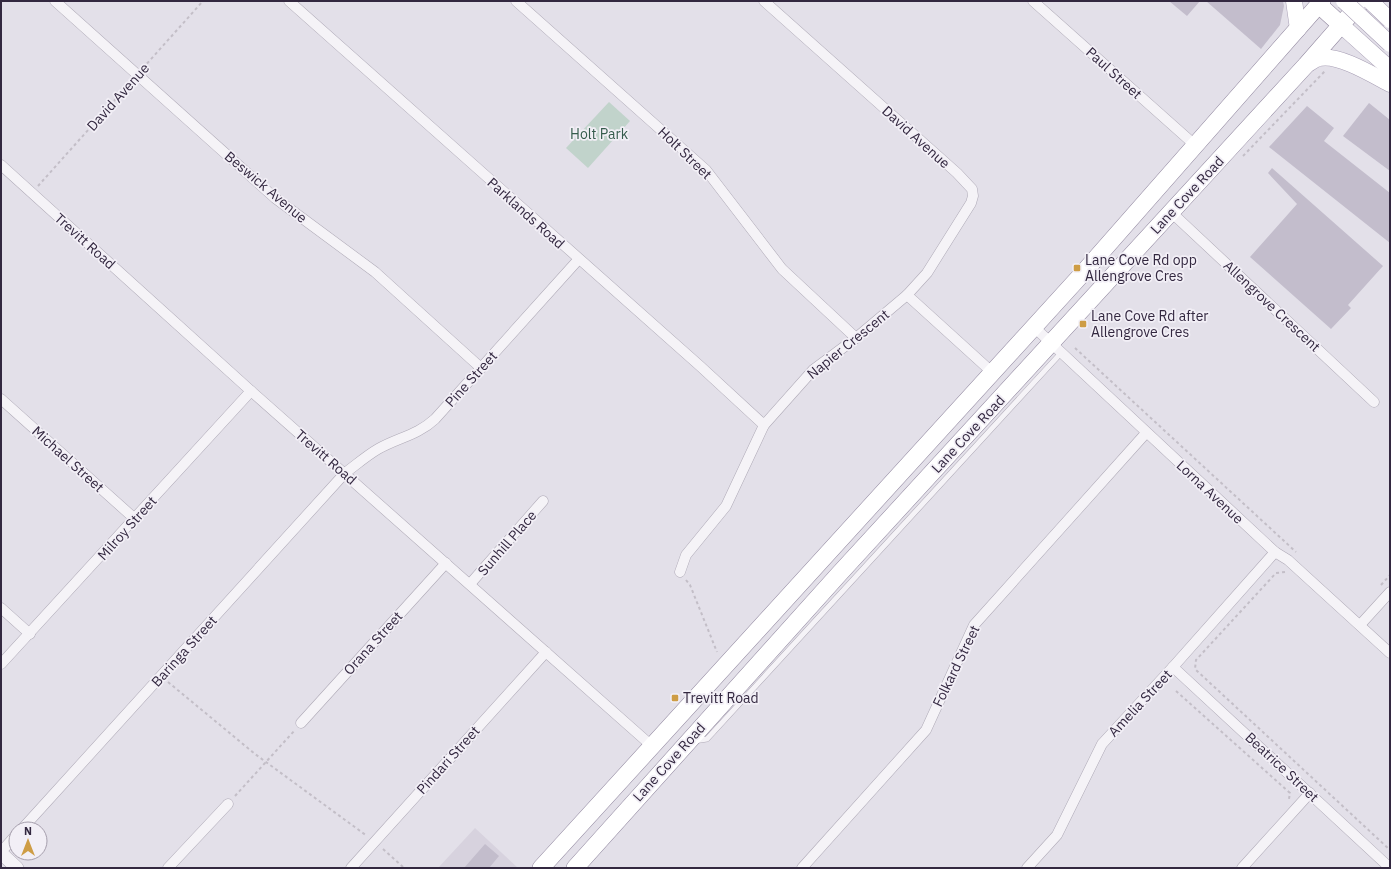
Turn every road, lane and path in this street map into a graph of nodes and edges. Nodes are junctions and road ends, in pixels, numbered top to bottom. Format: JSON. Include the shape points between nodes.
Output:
{"nodes":[{"id":1,"x":55,"y":1,"type":"edge"},
{"id":2,"x":203,"y":1,"type":"edge"},
{"id":3,"x":289,"y":1,"type":"edge"},
{"id":4,"x":516,"y":1,"type":"edge"},
{"id":5,"x":764,"y":1,"type":"edge"},
{"id":6,"x":780,"y":1,"type":"edge"},
{"id":7,"x":1033,"y":1,"type":"edge"},
{"id":8,"x":1294,"y":1,"type":"edge"},
{"id":9,"x":1344,"y":1,"type":"edge"},
{"id":10,"x":1362,"y":1,"type":"edge"},
{"id":11,"x":1370,"y":1,"type":"edge"},
{"id":12,"x":1318,"y":2,"type":"edge"},
{"id":13,"x":772,"y":8,"type":"junction"},
{"id":14,"x":1390,"y":20,"type":"edge"},
{"id":15,"x":1390,"y":23,"type":"edge"},
{"id":16,"x":1341,"y":25,"type":"junction"},
{"id":17,"x":1298,"y":29,"type":"junction"},
{"id":18,"x":1390,"y":44,"type":"edge"},
{"id":19,"x":1306,"y":65,"type":"junction"},
{"id":20,"x":1330,"y":66,"type":"dead end"},
{"id":21,"x":1386,"y":66,"type":"edge"},
{"id":22,"x":138,"y":74,"type":"junction"},
{"id":23,"x":1390,"y":84,"type":"edge"},
{"id":24,"x":1196,"y":146,"type":"junction"},
{"id":25,"x":1239,"y":160,"type":"dead end"},
{"id":26,"x":1,"y":165,"type":"edge"},
{"id":27,"x":32,"y":192,"type":"junction"},
{"id":28,"x":1171,"y":212,"type":"junction"},
{"id":29,"x":578,"y":260,"type":"junction"},
{"id":30,"x":907,"y":295,"type":"junction"},
{"id":31,"x":1034,"y":327,"type":"junction"},
{"id":32,"x":856,"y":338,"type":"junction"},
{"id":33,"x":1056,"y":348,"type":"junction"},
{"id":34,"x":1075,"y":348,"type":"dead end"},
{"id":35,"x":481,"y":368,"type":"junction"},
{"id":36,"x":993,"y":373,"type":"junction"},
{"id":37,"x":251,"y":391,"type":"junction"},
{"id":38,"x":1,"y":399,"type":"edge"},
{"id":39,"x":1374,"y":402,"type":"dead end"},
{"id":40,"x":764,"y":425,"type":"junction"},
{"id":41,"x":1146,"y":432,"type":"junction"},
{"id":42,"x":345,"y":473,"type":"junction"},
{"id":43,"x":543,"y":501,"type":"dead end"},
{"id":44,"x":135,"y":519,"type":"junction"},
{"id":45,"x":1275,"y":552,"type":"junction"},
{"id":46,"x":1298,"y":553,"type":"dead end"},
{"id":47,"x":446,"y":563,"type":"junction"},
{"id":48,"x":680,"y":572,"type":"joint"},
{"id":49,"x":1290,"y":576,"type":"dead end"},
{"id":50,"x":470,"y":584,"type":"junction"},
{"id":51,"x":1390,"y":592,"type":"edge"},
{"id":52,"x":1,"y":608,"type":"edge"},
{"id":53,"x":1360,"y":625,"type":"junction"},
{"id":54,"x":30,"y":634,"type":"junction"},
{"id":55,"x":546,"y":652,"type":"junction"},
{"id":56,"x":717,"y":652,"type":"dead end"},
{"id":57,"x":1390,"y":653,"type":"edge"},
{"id":58,"x":1,"y":664,"type":"edge"},
{"id":59,"x":1173,"y":667,"type":"junction"},
{"id":60,"x":161,"y":676,"type":"junction"},
{"id":61,"x":1176,"y":691,"type":"dead end"},
{"id":62,"x":301,"y":723,"type":"joint"},
{"id":63,"x":654,"y":747,"type":"junction"},
{"id":64,"x":266,"y":762,"type":"junction"},
{"id":65,"x":1310,"y":793,"type":"junction"},
{"id":66,"x":228,"y":804,"type":"joint"},
{"id":67,"x":1289,"y":804,"type":"dead end"},
{"id":68,"x":29,"y":821,"type":"edge"},
{"id":69,"x":374,"y":841,"type":"junction"},
{"id":70,"x":8,"y":844,"type":"edge"},
{"id":71,"x":1390,"y":850,"type":"edge"},
{"id":72,"x":1,"y":852,"type":"edge"},
{"id":73,"x":18,"y":868,"type":"edge"},
{"id":74,"x":168,"y":868,"type":"edge"},
{"id":75,"x":351,"y":868,"type":"edge"},
{"id":76,"x":404,"y":868,"type":"edge"},
{"id":77,"x":541,"y":868,"type":"edge"},
{"id":78,"x":575,"y":868,"type":"edge"},
{"id":79,"x":802,"y":868,"type":"edge"},
{"id":80,"x":1027,"y":868,"type":"edge"},
{"id":81,"x":1242,"y":868,"type":"edge"},
{"id":82,"x":1390,"y":868,"type":"edge"}],
"edges":[{"from":1,"to":22,"type":"street","name":"Beswick Avenue"},
{"from":2,"to":22,"type":"path","name":"David Avenue"},
{"from":3,"to":29,"type":"street","name":"Parklands Road"},
{"from":4,"to":32,"type":"street","name":"Holt Street","via":[[706,170],[782,269]]},
{"from":5,"to":13,"type":"street","name":"David Avenue"},
{"from":6,"to":13,"type":"street"},
{"from":7,"to":24,"type":"street","name":"Paul Street"},
{"from":8,"to":17,"type":"main road"},
{"from":9,"to":18,"type":"main road","bridge":true},
{"from":10,"to":16,"type":"highway","name":"Lane Cove Road"},
{"from":11,"to":14,"type":"main road","bridge":true},
{"from":12,"to":16,"type":"highway"},
{"from":12,"to":17,"type":"highway","name":"Lane Cove Road"},
{"from":13,"to":30,"type":"street","name":"David Avenue","via":[[972,189],[973,196],[967,211],[927,273]]},
{"from":15,"to":21,"type":"main road","via":[[1376,37],[1377,50]]},
{"from":16,"to":19,"type":"highway","name":"Lane Cove Road"},
{"from":16,"to":21,"type":"main road"},
{"from":17,"to":24,"type":"highway","name":"Lane Cove Road"},
{"from":19,"to":23,"type":"main road","via":[[1321,58],[1335,60]]},
{"from":19,"to":28,"type":"highway","name":"Lane Cove Road"},
{"from":20,"to":25,"type":"path"},
{"from":22,"to":27,"type":"path","name":"David Avenue"},
{"from":22,"to":35,"type":"street","name":"Beswick Avenue","via":[[275,198],[375,272]]},
{"from":24,"to":31,"type":"highway","name":"Lane Cove Road"},
{"from":26,"to":27,"type":"street","name":"Trevitt Road"},
{"from":27,"to":37,"type":"street","name":"Trevitt Road"},
{"from":28,"to":33,"type":"highway","name":"Lane Cove Road"},
{"from":28,"to":39,"type":"street","name":"Allengrove Crescent"},
{"from":29,"to":35,"type":"street","name":"Pine Street"},
{"from":29,"to":40,"type":"street","name":"Parklands Road"},
{"from":30,"to":32,"type":"street","name":"Napier Crescent"},
{"from":30,"to":36,"type":"street"},
{"from":31,"to":33,"type":"street","name":"Lorna Avenue"},
{"from":31,"to":36,"type":"highway","name":"Lane Cove Road"},
{"from":32,"to":40,"type":"street","name":"Napier Crescent","via":[[813,370]]},
{"from":33,"to":41,"type":"street","name":"Lorna Avenue"},
{"from":33,"to":78,"type":"highway","name":"Lane Cove Road","via":[[688,740]]},
{"from":34,"to":46,"type":"path"},
{"from":35,"to":42,"type":"street","name":"Pine Street","via":[[427,427],[378,448]]},
{"from":36,"to":63,"type":"highway","name":"Lane Cove Road"},
{"from":37,"to":42,"type":"street","name":"Trevitt Road"},
{"from":37,"to":44,"type":"street","name":"Milroy Street"},
{"from":38,"to":44,"type":"street","name":"Michael Street"},
{"from":40,"to":48,"type":"street","name":"Napier Crescent","via":[[726,506],[686,555]]},
{"from":41,"to":45,"type":"street","name":"Lorna Avenue"},
{"from":41,"to":79,"type":"street","name":"Folkard Street","via":[[974,625],[926,730]]},
{"from":42,"to":47,"type":"street","name":"Trevitt Road"},
{"from":42,"to":60,"type":"street","name":"Baringa Street"},
{"from":43,"to":50,"type":"street","name":"Sunhill Place"},
{"from":44,"to":54,"type":"street","name":"Milroy Street"},
{"from":45,"to":53,"type":"street","name":"Lorna Avenue","via":[[1288,560]]},
{"from":45,"to":59,"type":"street","name":"Amelia Street"},
{"from":47,"to":50,"type":"street","name":"Trevitt Road"},
{"from":47,"to":62,"type":"street","name":"Orana Street"},
{"from":48,"to":56,"type":"path","via":[[690,586]]},
{"from":49,"to":71,"type":"path","via":[[1286,572],[1276,573],[1196,660],[1195,669]]},
{"from":50,"to":55,"type":"street","name":"Trevitt Road"},
{"from":51,"to":53,"type":"street"},
{"from":52,"to":54,"type":"street"},
{"from":53,"to":57,"type":"street","name":"Lorna Avenue"},
{"from":54,"to":58,"type":"street","name":"Milroy Street"},
{"from":55,"to":63,"type":"street","name":"Trevitt Road"},
{"from":55,"to":69,"type":"street","name":"Pindari Street"},
{"from":59,"to":65,"type":"street","name":"Beatrice Street"},
{"from":59,"to":80,"type":"street","name":"Amelia Street","via":[[1102,744],[1056,835]]},
{"from":60,"to":64,"type":"path"},
{"from":60,"to":68,"type":"street","name":"Baringa Street"},
{"from":61,"to":67,"type":"path","via":[[1290,793]]},
{"from":62,"to":64,"type":"path"},
{"from":63,"to":77,"type":"highway","name":"Lane Cove Road"},
{"from":64,"to":66,"type":"path"},
{"from":64,"to":69,"type":"path"},
{"from":65,"to":81,"type":"street"},
{"from":65,"to":82,"type":"street","name":"Beatrice Street"},
{"from":66,"to":74,"type":"street"},
{"from":69,"to":75,"type":"street","name":"Pindari Street"},
{"from":69,"to":76,"type":"path"},
{"from":70,"to":72,"type":"street"},
{"from":72,"to":73,"type":"street"}]}
